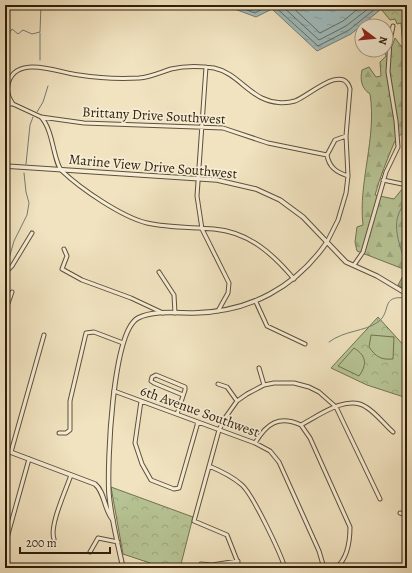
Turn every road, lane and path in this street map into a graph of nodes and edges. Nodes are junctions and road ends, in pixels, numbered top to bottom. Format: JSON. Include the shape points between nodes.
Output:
{"nodes":[{"id":1,"x":389,"y":58,"type":"edge"},
{"id":2,"x":206,"y":67,"type":"junction"},
{"id":3,"x":5,"y":104,"type":"edge"},
{"id":4,"x":13,"y":104,"type":"junction"},
{"id":5,"x":41,"y":117,"type":"junction"},
{"id":6,"x":202,"y":126,"type":"junction"},
{"id":7,"x":346,"y":136,"type":"junction"},
{"id":8,"x":327,"y":155,"type":"junction"},
{"id":9,"x":5,"y":166,"type":"edge"},
{"id":10,"x":60,"y":169,"type":"junction"},
{"id":11,"x":348,"y":176,"type":"junction"},
{"id":12,"x":197,"y":178,"type":"junction"},
{"id":13,"x":383,"y":180,"type":"junction"},
{"id":14,"x":407,"y":185,"type":"edge"},
{"id":15,"x":202,"y":229,"type":"junction"},
{"id":16,"x":32,"y":233,"type":"dead end"},
{"id":17,"x":327,"y":242,"type":"junction"},
{"id":18,"x":64,"y":248,"type":"dead end"},
{"id":19,"x":354,"y":266,"type":"junction"},
{"id":20,"x":159,"y":272,"type":"dead end"},
{"id":21,"x":5,"y":273,"type":"edge"},
{"id":22,"x":294,"y":279,"type":"junction"},
{"id":23,"x":12,"y":292,"type":"dead end"},
{"id":24,"x":407,"y":294,"type":"edge"},
{"id":25,"x":256,"y":302,"type":"junction"},
{"id":26,"x":218,"y":311,"type":"junction"},
{"id":27,"x":5,"y":312,"type":"edge"},
{"id":28,"x":163,"y":313,"type":"junction"},
{"id":29,"x":175,"y":313,"type":"junction"},
{"id":30,"x":44,"y":335,"type":"dead end"},
{"id":31,"x":123,"y":342,"type":"junction"},
{"id":32,"x":305,"y":344,"type":"dead end"},
{"id":33,"x":259,"y":368,"type":"dead end"},
{"id":34,"x":218,"y":384,"type":"dead end"},
{"id":35,"x":264,"y":385,"type":"junction"},
{"id":36,"x":114,"y":391,"type":"junction"},
{"id":37,"x":183,"y":395,"type":"junction"},
{"id":38,"x":237,"y":400,"type":"junction"},
{"id":39,"x":141,"y":401,"type":"junction"},
{"id":40,"x":336,"y":407,"type":"junction"},
{"id":41,"x":177,"y":414,"type":"junction"},
{"id":42,"x":198,"y":422,"type":"junction"},
{"id":43,"x":300,"y":425,"type":"junction"},
{"id":44,"x":219,"y":430,"type":"junction"},
{"id":45,"x":393,"y":432,"type":"dead end"},
{"id":46,"x":59,"y":433,"type":"dead end"},
{"id":47,"x":255,"y":443,"type":"junction"},
{"id":48,"x":5,"y":450,"type":"edge"},
{"id":49,"x":11,"y":452,"type":"junction"},
{"id":50,"x":29,"y":459,"type":"junction"},
{"id":51,"x":209,"y":466,"type":"junction"},
{"id":52,"x":71,"y":475,"type":"junction"},
{"id":53,"x":380,"y":499,"type":"dead end"},
{"id":54,"x":400,"y":513,"type":"dead end"},
{"id":55,"x":407,"y":515,"type":"edge"},
{"id":56,"x":114,"y":521,"type":"junction"},
{"id":57,"x":54,"y":539,"type":"dead end"},
{"id":58,"x":118,"y":542,"type":"junction"},
{"id":59,"x":5,"y":544,"type":"edge"},
{"id":60,"x":90,"y":552,"type":"dead end"},
{"id":61,"x":238,"y":561,"type":"junction"},
{"id":62,"x":201,"y":564,"type":"dead end"},
{"id":63,"x":123,"y":568,"type":"edge"},
{"id":64,"x":240,"y":568,"type":"edge"},
{"id":65,"x":284,"y":568,"type":"edge"},
{"id":66,"x":324,"y":568,"type":"edge"},
{"id":67,"x":336,"y":568,"type":"edge"}],
"edges":[{"from":1,"to":13,"type":"street","via":[[388,72],[398,147]]},
{"from":2,"to":4,"type":"street","via":[[177,68],[138,78],[78,75],[42,67],[22,69],[12,75],[8,83],[8,94]]},
{"from":2,"to":6,"type":"street"},
{"from":2,"to":7,"type":"street","via":[[228,73],[255,94],[274,102],[295,101],[340,79],[348,83],[350,90]]},
{"from":3,"to":4,"type":"street","name":"Brittany Drive Southwest"},
{"from":4,"to":5,"type":"street","name":"Brittany Drive Southwest"},
{"from":5,"to":6,"type":"street","name":"Brittany Drive Southwest","via":[[84,123]]},
{"from":5,"to":10,"type":"street","via":[[51,136]]},
{"from":6,"to":8,"type":"street","name":"Brittany Drive Southwest","via":[[222,128],[268,143]]},
{"from":6,"to":12,"type":"street"},
{"from":7,"to":8,"type":"street","via":[[335,140]]},
{"from":7,"to":11,"type":"street"},
{"from":8,"to":11,"type":"street","via":[[334,170]]},
{"from":9,"to":10,"type":"street","name":"Marine View Drive Southwest"},
{"from":10,"to":12,"type":"street","name":"Marine View Drive Southwest"},
{"from":10,"to":15,"type":"street","via":[[101,201],[139,220],[158,225]]},
{"from":11,"to":17,"type":"street","via":[[343,204]]},
{"from":12,"to":15,"type":"street","via":[[198,210]]},
{"from":12,"to":17,"type":"street","name":"Marine View Drive Southwest","via":[[230,181],[268,194],[304,217]]},
{"from":13,"to":14,"type":"street"},
{"from":13,"to":19,"type":"street","via":[[366,246]]},
{"from":15,"to":22,"type":"street","via":[[226,230],[250,240],[277,258]]},
{"from":15,"to":26,"type":"street","via":[[229,283],[228,293]]},
{"from":16,"to":21,"type":"street"},
{"from":17,"to":19,"type":"street","name":"Marine View Drive Southwest","via":[[342,259]]},
{"from":17,"to":22,"type":"street"},
{"from":18,"to":28,"type":"street","via":[[67,256],[62,269],[82,280]]},
{"from":19,"to":24,"type":"street","name":"Marine View Drive Southwest"},
{"from":20,"to":29,"type":"street","via":[[174,295]]},
{"from":22,"to":25,"type":"street"},
{"from":23,"to":27,"type":"street"},
{"from":25,"to":26,"type":"street"},
{"from":25,"to":32,"type":"street","via":[[267,326]]},
{"from":26,"to":29,"type":"street"},
{"from":28,"to":29,"type":"street"},
{"from":28,"to":31,"type":"street","via":[[133,321]]},
{"from":30,"to":49,"type":"street"},
{"from":31,"to":36,"type":"street"},
{"from":31,"to":46,"type":"street","via":[[94,332],[88,332],[84,336],[70,401],[70,430]]},
{"from":33,"to":35,"type":"street"},
{"from":34,"to":38,"type":"street","via":[[227,387]]},
{"from":35,"to":38,"type":"street"},
{"from":35,"to":40,"type":"street","via":[[284,382],[302,385],[319,392]]},
{"from":36,"to":39,"type":"street","name":"6th Avenue Southwest"},
{"from":36,"to":56,"type":"street","via":[[108,473]]},
{"from":37,"to":37,"type":"street","via":[[183,385],[156,375],[152,377],[151,381],[154,383]]},
{"from":37,"to":41,"type":"street"},
{"from":38,"to":44,"type":"street"},
{"from":39,"to":41,"type":"street","name":"6th Avenue Southwest"},
{"from":39,"to":42,"type":"street","via":[[135,443],[142,464],[151,480],[177,490]]},
{"from":40,"to":43,"type":"street"},
{"from":40,"to":45,"type":"street","via":[[350,403],[360,404]]},
{"from":40,"to":53,"type":"street"},
{"from":41,"to":42,"type":"street","name":"6th Avenue Southwest"},
{"from":42,"to":44,"type":"street","name":"6th Avenue Southwest"},
{"from":43,"to":47,"type":"street","via":[[286,421],[274,423],[262,432]]},
{"from":43,"to":67,"type":"street","via":[[310,438],[350,527],[346,554]]},
{"from":44,"to":47,"type":"street","name":"6th Avenue Southwest"},
{"from":44,"to":51,"type":"street"},
{"from":47,"to":66,"type":"street","name":"6th Avenue Southwest","via":[[275,456],[319,551]]},
{"from":48,"to":49,"type":"street"},
{"from":49,"to":50,"type":"street"},
{"from":50,"to":52,"type":"street"},
{"from":50,"to":59,"type":"street"},
{"from":51,"to":61,"type":"street","via":[[194,521],[227,535]]},
{"from":51,"to":65,"type":"street","via":[[230,476],[243,486],[253,499]]},
{"from":52,"to":56,"type":"street","via":[[98,486],[107,511]]},
{"from":52,"to":57,"type":"street","via":[[55,518],[52,530]]},
{"from":54,"to":55,"type":"street"},
{"from":56,"to":58,"type":"street"},
{"from":58,"to":60,"type":"street","via":[[98,538]]},
{"from":58,"to":63,"type":"street"},
{"from":61,"to":62,"type":"street"},
{"from":61,"to":64,"type":"street"}]}
